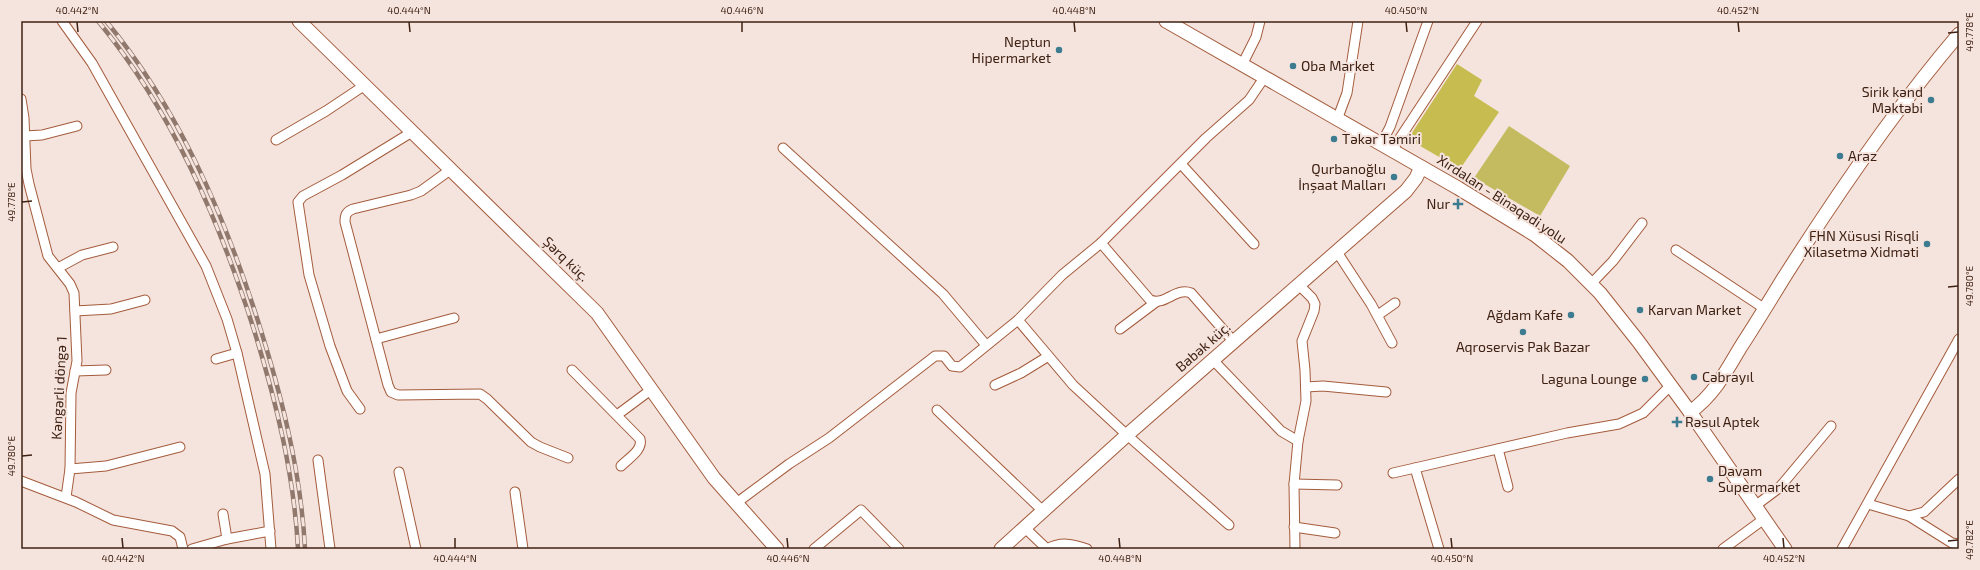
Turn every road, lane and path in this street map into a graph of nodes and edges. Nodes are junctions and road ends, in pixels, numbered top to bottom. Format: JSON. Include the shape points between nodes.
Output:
{"nodes":[{"id":1,"x":62,"y":21,"type":"edge"},
{"id":2,"x":299,"y":21,"type":"edge"},
{"id":3,"x":1166,"y":21,"type":"edge"},
{"id":4,"x":1260,"y":21,"type":"edge"},
{"id":5,"x":1358,"y":21,"type":"edge"},
{"id":6,"x":1428,"y":21,"type":"edge"},
{"id":7,"x":1477,"y":21,"type":"edge"},
{"id":8,"x":1959,"y":34,"type":"edge"},
{"id":9,"x":1242,"y":65,"type":"junction"},
{"id":10,"x":1264,"y":78,"type":"junction"},
{"id":11,"x":365,"y":85,"type":"junction"},
{"id":12,"x":21,"y":100,"type":"edge"},
{"id":13,"x":1337,"y":120,"type":"junction"},
{"id":14,"x":77,"y":126,"type":"dead end"},
{"id":15,"x":412,"y":132,"type":"junction"},
{"id":16,"x":25,"y":136,"type":"junction"},
{"id":17,"x":276,"y":140,"type":"dead end"},
{"id":18,"x":1386,"y":147,"type":"junction"},
{"id":19,"x":783,"y":148,"type":"dead end"},
{"id":20,"x":1181,"y":164,"type":"junction"},
{"id":21,"x":1421,"y":167,"type":"junction"},
{"id":22,"x":450,"y":170,"type":"junction"},
{"id":23,"x":1642,"y":223,"type":"dead end"},
{"id":24,"x":1100,"y":243,"type":"junction"},
{"id":25,"x":1254,"y":244,"type":"dead end"},
{"id":26,"x":114,"y":247,"type":"dead end"},
{"id":27,"x":1676,"y":250,"type":"dead end"},
{"id":28,"x":1337,"y":252,"type":"junction"},
{"id":29,"x":58,"y":268,"type":"junction"},
{"id":30,"x":1592,"y":284,"type":"junction"},
{"id":31,"x":1299,"y":285,"type":"junction"},
{"id":32,"x":146,"y":300,"type":"dead end"},
{"id":33,"x":1156,"y":302,"type":"junction"},
{"id":34,"x":1395,"y":303,"type":"dead end"},
{"id":35,"x":1765,"y":309,"type":"junction"},
{"id":36,"x":75,"y":311,"type":"junction"},
{"id":37,"x":1378,"y":315,"type":"junction"},
{"id":38,"x":454,"y":318,"type":"dead end"},
{"id":39,"x":1018,"y":320,"type":"junction"},
{"id":40,"x":1120,"y":328,"type":"dead end"},
{"id":41,"x":376,"y":339,"type":"junction"},
{"id":42,"x":1959,"y":339,"type":"edge"},
{"id":43,"x":1234,"y":342,"type":"junction"},
{"id":44,"x":1392,"y":344,"type":"dead end"},
{"id":45,"x":986,"y":345,"type":"junction"},
{"id":46,"x":237,"y":354,"type":"junction"},
{"id":47,"x":1047,"y":357,"type":"junction"},
{"id":48,"x":216,"y":359,"type":"dead end"},
{"id":49,"x":1213,"y":360,"type":"junction"},
{"id":50,"x":106,"y":370,"type":"dead end"},
{"id":51,"x":572,"y":370,"type":"dead end"},
{"id":52,"x":75,"y":371,"type":"junction"},
{"id":53,"x":995,"y":385,"type":"dead end"},
{"id":54,"x":1671,"y":385,"type":"junction"},
{"id":55,"x":1306,"y":388,"type":"junction"},
{"id":56,"x":652,"y":389,"type":"junction"},
{"id":57,"x":1386,"y":392,"type":"dead end"},
{"id":58,"x":360,"y":409,"type":"dead end"},
{"id":59,"x":937,"y":410,"type":"dead end"},
{"id":60,"x":1690,"y":412,"type":"junction"},
{"id":61,"x":617,"y":415,"type":"junction"},
{"id":62,"x":1831,"y":426,"type":"dead end"},
{"id":63,"x":1127,"y":435,"type":"junction"},
{"id":64,"x":1298,"y":441,"type":"junction"},
{"id":65,"x":180,"y":447,"type":"dead end"},
{"id":66,"x":1498,"y":449,"type":"junction"},
{"id":67,"x":568,"y":458,"type":"dead end"},
{"id":68,"x":318,"y":460,"type":"dead end"},
{"id":69,"x":621,"y":466,"type":"dead end"},
{"id":70,"x":1415,"y":468,"type":"junction"},
{"id":71,"x":70,"y":470,"type":"junction"},
{"id":72,"x":400,"y":472,"type":"dead end"},
{"id":73,"x":1393,"y":473,"type":"dead end"},
{"id":74,"x":1959,"y":480,"type":"edge"},
{"id":75,"x":21,"y":481,"type":"edge"},
{"id":76,"x":1294,"y":484,"type":"junction"},
{"id":77,"x":1337,"y":485,"type":"dead end"},
{"id":78,"x":1508,"y":488,"type":"dead end"},
{"id":79,"x":515,"y":492,"type":"dead end"},
{"id":80,"x":66,"y":497,"type":"junction"},
{"id":81,"x":735,"y":504,"type":"junction"},
{"id":82,"x":1868,"y":504,"type":"junction"},
{"id":83,"x":1755,"y":506,"type":"junction"},
{"id":84,"x":1043,"y":511,"type":"junction"},
{"id":85,"x":222,"y":514,"type":"dead end"},
{"id":86,"x":1909,"y":516,"type":"junction"},
{"id":87,"x":1764,"y":519,"type":"junction"},
{"id":88,"x":1229,"y":525,"type":"dead end"},
{"id":89,"x":1294,"y":527,"type":"junction"},
{"id":90,"x":1025,"y":528,"type":"junction"},
{"id":91,"x":270,"y":531,"type":"junction"},
{"id":92,"x":1335,"y":533,"type":"dead end"},
{"id":93,"x":227,"y":539,"type":"junction"},
{"id":94,"x":1959,"y":544,"type":"edge"},
{"id":95,"x":183,"y":549,"type":"edge"},
{"id":96,"x":192,"y":549,"type":"edge"},
{"id":97,"x":271,"y":549,"type":"edge"},
{"id":98,"x":330,"y":549,"type":"edge"},
{"id":99,"x":416,"y":549,"type":"edge"},
{"id":100,"x":521,"y":549,"type":"edge"},
{"id":101,"x":777,"y":549,"type":"edge"},
{"id":102,"x":814,"y":549,"type":"edge"},
{"id":103,"x":899,"y":549,"type":"edge"},
{"id":104,"x":1002,"y":549,"type":"edge"},
{"id":105,"x":1047,"y":549,"type":"edge"},
{"id":106,"x":1087,"y":549,"type":"edge"},
{"id":107,"x":1295,"y":549,"type":"edge"},
{"id":108,"x":1439,"y":549,"type":"edge"},
{"id":109,"x":1723,"y":549,"type":"edge"},
{"id":110,"x":1785,"y":549,"type":"edge"},
{"id":111,"x":1842,"y":549,"type":"edge"}],
"edges":[{"from":1,"to":46,"type":"street","via":[[92,63],[206,266],[220,299]]},
{"from":2,"to":11,"type":"main road","name":"Şərq küç."},
{"from":3,"to":9,"type":"main road","name":"Xırdalan - Binəqədi yolu"},
{"from":4,"to":9,"type":"street","via":[[1256,37]]},
{"from":5,"to":13,"type":"street","via":[[1347,93]]},
{"from":6,"to":18,"type":"street","via":[[1390,127]]},
{"from":7,"to":18,"type":"street"},
{"from":8,"to":35,"type":"main road","via":[[1922,77],[1887,124]]},
{"from":9,"to":10,"type":"main road","name":"Xırdalan - Binəqədi yolu"},
{"from":10,"to":13,"type":"main road","name":"Xırdalan - Binəqədi yolu"},
{"from":10,"to":20,"type":"street","via":[[1250,100],[1206,138]]},
{"from":11,"to":15,"type":"main road","name":"Şərq küç."},
{"from":11,"to":17,"type":"street"},
{"from":12,"to":16,"type":"street","name":"Kəngərli döngə 1"},
{"from":13,"to":18,"type":"main road","name":"Xırdalan - Binəqədi yolu"},
{"from":14,"to":16,"type":"street","via":[[42,135]]},
{"from":15,"to":22,"type":"main road","name":"Şərq küç."},
{"from":15,"to":58,"type":"street","via":[[302,196],[298,202],[309,275],[330,346],[347,391]]},
{"from":16,"to":29,"type":"street","name":"Kəngərli döngə 1","via":[[29,184],[50,259]]},
{"from":18,"to":21,"type":"main road","name":"Xırdalan - Binəqədi yolu"},
{"from":19,"to":45,"type":"street","via":[[932,283]]},
{"from":20,"to":24,"type":"street"},
{"from":20,"to":25,"type":"street"},
{"from":21,"to":28,"type":"main road","name":"Babək küç.","via":[[1406,191]]},
{"from":21,"to":30,"type":"main road","name":"Xırdalan - Binəqədi yolu","via":[[1535,236],[1568,261]]},
{"from":22,"to":41,"type":"street","via":[[421,191],[353,209],[345,215]]},
{"from":22,"to":56,"type":"main road","name":"Şərq küç.","via":[[589,304]]},
{"from":23,"to":30,"type":"street"},
{"from":24,"to":33,"type":"street","via":[[1150,300]]},
{"from":24,"to":39,"type":"street","via":[[1062,275]]},
{"from":26,"to":29,"type":"street","via":[[82,255]]},
{"from":27,"to":35,"type":"street"},
{"from":28,"to":31,"type":"main road","name":"Babək küç."},
{"from":28,"to":37,"type":"street"},
{"from":29,"to":36,"type":"street","name":"Kəngərli döngə 1","via":[[73,288]]},
{"from":30,"to":54,"type":"main road","name":"Xırdalan - Binəqədi yolu"},
{"from":31,"to":43,"type":"main road","name":"Babək küç."},
{"from":31,"to":55,"type":"street","via":[[1315,304],[1302,341]]},
{"from":32,"to":36,"type":"street","via":[[111,309]]},
{"from":33,"to":40,"type":"street"},
{"from":33,"to":43,"type":"street","via":[[1162,302],[1180,291],[1191,293]]},
{"from":34,"to":37,"type":"street"},
{"from":35,"to":60,"type":"main road","via":[[1719,382],[1704,402]]},
{"from":36,"to":52,"type":"street","name":"Kəngərli döngə 1"},
{"from":37,"to":44,"type":"street"},
{"from":38,"to":41,"type":"street"},
{"from":39,"to":45,"type":"street"},
{"from":39,"to":47,"type":"street"},
{"from":41,"to":67,"type":"street","via":[[391,392],[398,395],[480,394],[531,442]]},
{"from":42,"to":82,"type":"street"},
{"from":43,"to":49,"type":"main road","name":"Babək küç."},
{"from":45,"to":81,"type":"street","via":[[960,367],[952,366],[944,356],[935,356],[829,438]]},
{"from":46,"to":48,"type":"street"},
{"from":46,"to":91,"type":"street","via":[[265,474]]},
{"from":47,"to":53,"type":"street","via":[[1022,373]]},
{"from":47,"to":63,"type":"street","via":[[1072,385]]},
{"from":49,"to":63,"type":"main road","name":"Babək küç."},
{"from":49,"to":64,"type":"street","via":[[1281,431]]},
{"from":50,"to":52,"type":"street"},
{"from":51,"to":61,"type":"street"},
{"from":52,"to":71,"type":"street","name":"Kəngərli döngə 1","via":[[70,404]]},
{"from":54,"to":60,"type":"main road","name":"Xırdalan - Binəqədi yolu"},
{"from":54,"to":66,"type":"street","via":[[1643,413],[1631,420]]},
{"from":55,"to":57,"type":"street","via":[[1323,386]]},
{"from":55,"to":64,"type":"street","via":[[1306,402]]},
{"from":56,"to":61,"type":"street"},
{"from":56,"to":81,"type":"main road","name":"Şərq küç."},
{"from":59,"to":84,"type":"street"},
{"from":60,"to":83,"type":"main road","name":"Xırdalan - Binəqədi yolu"},
{"from":61,"to":69,"type":"street","via":[[640,439],[641,444]]},
{"from":62,"to":83,"type":"street","via":[[1780,488]]},
{"from":63,"to":84,"type":"main road","name":"Babək küç."},
{"from":63,"to":88,"type":"street"},
{"from":64,"to":76,"type":"street"},
{"from":65,"to":71,"type":"street","via":[[106,466]]},
{"from":66,"to":70,"type":"street"},
{"from":66,"to":78,"type":"street"},
{"from":68,"to":98,"type":"street"},
{"from":70,"to":73,"type":"street"},
{"from":70,"to":108,"type":"street"},
{"from":71,"to":80,"type":"street","name":"Kəngərli döngə 1"},
{"from":72,"to":99,"type":"street"},
{"from":74,"to":86,"type":"street","via":[[1924,512]]},
{"from":75,"to":80,"type":"street"},
{"from":76,"to":77,"type":"street"},
{"from":76,"to":89,"type":"street"},
{"from":79,"to":100,"type":"street"},
{"from":80,"to":95,"type":"street","via":[[113,520],[172,531],[180,537]]},
{"from":81,"to":101,"type":"main road","name":"Şərq küç."},
{"from":82,"to":86,"type":"street"},
{"from":82,"to":111,"type":"street"},
{"from":83,"to":87,"type":"main road","name":"Xırdalan - Binəqədi yolu"},
{"from":84,"to":90,"type":"main road","name":"Babək küç."},
{"from":85,"to":93,"type":"street"},
{"from":86,"to":94,"type":"street","via":[[1952,543]]},
{"from":87,"to":109,"type":"street"},
{"from":87,"to":110,"type":"main road","name":"Xırdalan - Binəqədi yolu"},
{"from":89,"to":92,"type":"street"},
{"from":89,"to":107,"type":"street"},
{"from":90,"to":104,"type":"main road","name":"Babək küç."},
{"from":90,"to":105,"type":"street"},
{"from":91,"to":93,"type":"street"},
{"from":91,"to":97,"type":"street"},
{"from":93,"to":96,"type":"street"},
{"from":102,"to":103,"type":"street","via":[[861,510]]},
{"from":105,"to":106,"type":"street","via":[[1069,543]]}]}
